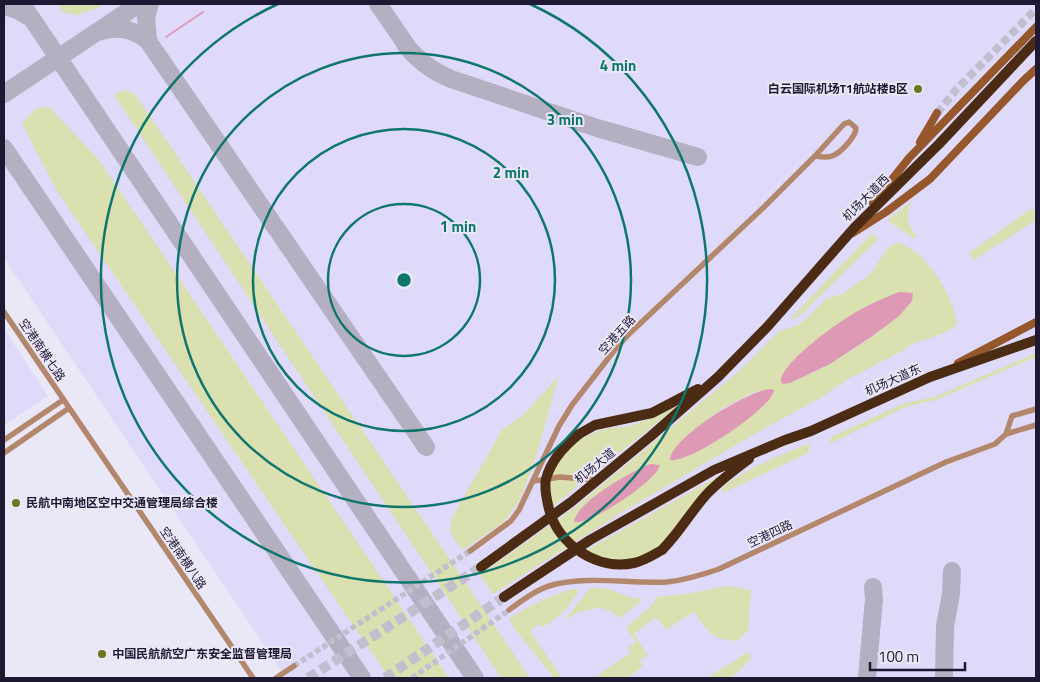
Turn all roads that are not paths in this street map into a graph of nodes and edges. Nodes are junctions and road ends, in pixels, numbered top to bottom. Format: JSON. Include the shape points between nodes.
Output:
{"nodes":[{"id":1,"x":1036,"y":27,"type":"edge"},
{"id":2,"x":1036,"y":41,"type":"edge"},
{"id":3,"x":1035,"y":69,"type":"edge"},
{"id":4,"x":937,"y":113,"type":"tunnel mouth"},
{"id":5,"x":815,"y":156,"type":"junction"},
{"id":6,"x":909,"y":158,"type":"junction"},
{"id":7,"x":855,"y":227,"type":"junction"},
{"id":8,"x":843,"y":240,"type":"junction"},
{"id":9,"x":4,"y":312,"type":"edge"},
{"id":10,"x":4,"y":318,"type":"edge"},
{"id":11,"x":1036,"y":322,"type":"edge"},
{"id":12,"x":1033,"y":343,"type":"edge"},
{"id":13,"x":718,"y":377,"type":"junction"},
{"id":14,"x":930,"y":378,"type":"junction"},
{"id":15,"x":61,"y":400,"type":"junction"},
{"id":16,"x":67,"y":409,"type":"junction"},
{"id":17,"x":1036,"y":409,"type":"edge"},
{"id":18,"x":1036,"y":425,"type":"edge"},
{"id":19,"x":1006,"y":434,"type":"junction"},
{"id":20,"x":4,"y":440,"type":"edge"},
{"id":21,"x":762,"y":450,"type":"junction"},
{"id":22,"x":4,"y":453,"type":"edge"},
{"id":23,"x":544,"y":456,"type":"junction"},
{"id":24,"x":560,"y":478,"type":"junction"},
{"id":25,"x":534,"y":480,"type":"junction"},
{"id":26,"x":597,"y":480,"type":"junction"},
{"id":27,"x":470,"y":551,"type":"tunnel mouth"},
{"id":28,"x":481,"y":567,"type":"tunnel mouth"},
{"id":29,"x":504,"y":598,"type":"tunnel mouth"},
{"id":30,"x":509,"y":610,"type":"tunnel mouth"},
{"id":31,"x":294,"y":666,"type":"tunnel mouth"},
{"id":32,"x":251,"y":678,"type":"edge"},
{"id":33,"x":276,"y":678,"type":"edge"}],
"edges":[{"from":1,"to":6,"type":"main road"},
{"from":2,"to":7,"type":"highway","name":"机场大道西"},
{"from":3,"to":8,"type":"main road","via":[[930,179]]},
{"from":4,"to":6,"type":"main road"},
{"from":5,"to":5,"type":"street","name":"空港五路","via":[[838,154],[855,134],[856,128],[849,122],[844,124]]},
{"from":5,"to":23,"type":"street","name":"空港五路","via":[[628,334],[572,405]]},
{"from":6,"to":7,"type":"main road"},
{"from":7,"to":8,"type":"highway","name":"机场大道西"},
{"from":8,"to":13,"type":"highway","name":"机场大道西","via":[[768,326]]},
{"from":9,"to":15,"type":"street","name":"空港南横七路"},
{"from":10,"to":15,"type":"street","name":"空港南横七路"},
{"from":11,"to":14,"type":"main road"},
{"from":12,"to":14,"type":"highway","name":"机场大道东"},
{"from":13,"to":21,"type":"highway","bridge":true,"via":[[652,413],[595,425],[579,434],[555,458],[546,481],[551,519],[582,554],[612,564],[635,563],[662,550],[713,487]]},
{"from":13,"to":26,"type":"highway","name":"机场大道"},
{"from":14,"to":21,"type":"highway","name":"机场大道东"},
{"from":15,"to":16,"type":"street","name":"空港南横八路"},
{"from":15,"to":20,"type":"street"},
{"from":16,"to":22,"type":"street"},
{"from":16,"to":32,"type":"street","name":"空港南横八路"},
{"from":17,"to":19,"type":"street","via":[[1010,418]]},
{"from":18,"to":19,"type":"street","name":"空港四路"},
{"from":19,"to":30,"type":"street","name":"空港四路","via":[[995,444],[946,462],[727,566],[667,582],[556,584]]},
{"from":21,"to":29,"type":"highway","via":[[714,470],[590,540]]},
{"from":23,"to":24,"type":"street","via":[[548,466]]},
{"from":23,"to":25,"type":"street","name":"空港五路"},
{"from":24,"to":25,"type":"street"},
{"from":24,"to":26,"type":"street"},
{"from":25,"to":27,"type":"street","name":"空港五路","via":[[511,521]]},
{"from":26,"to":28,"type":"highway","name":"机场大道"},
{"from":31,"to":33,"type":"street"}]}
